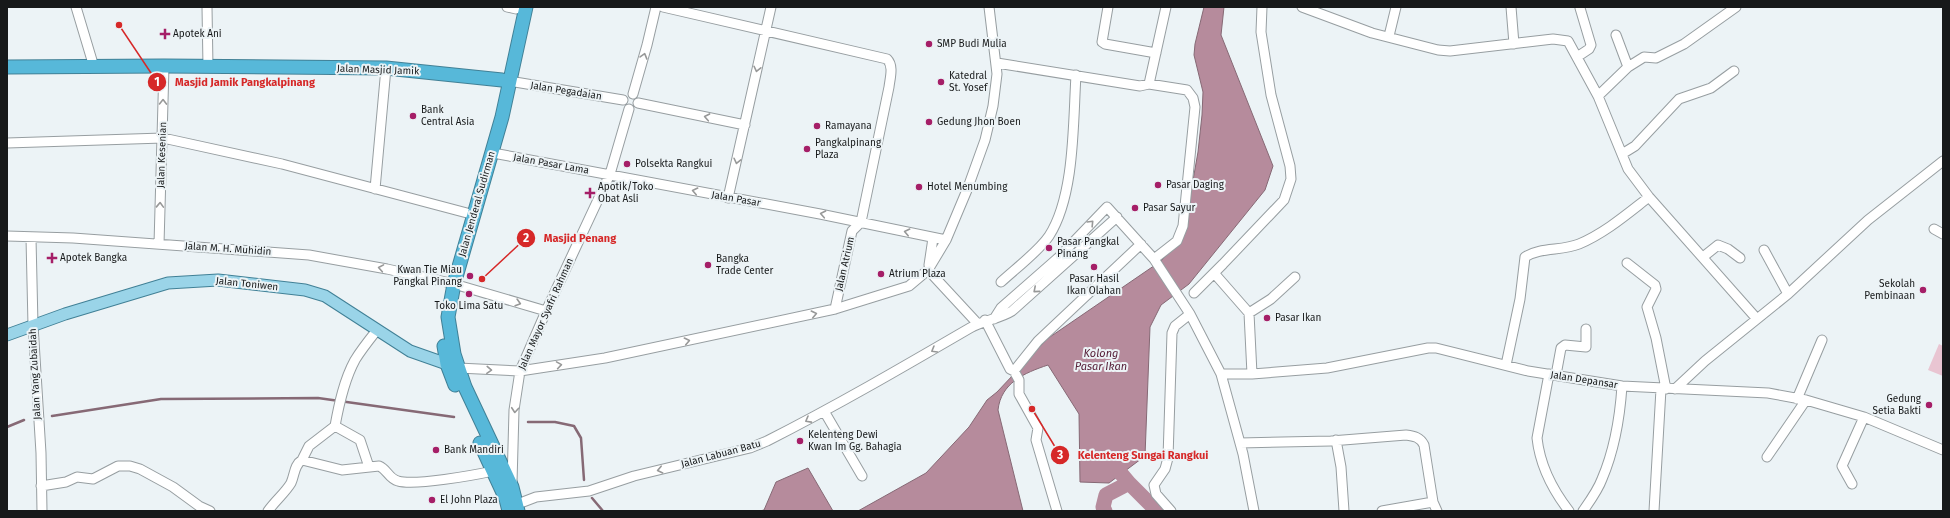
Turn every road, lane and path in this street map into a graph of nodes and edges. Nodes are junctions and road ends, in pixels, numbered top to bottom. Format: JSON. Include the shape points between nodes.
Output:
{"nodes":[{"id":1,"x":76,"y":7,"type":"edge"},
{"id":2,"x":207,"y":7,"type":"edge"},
{"id":3,"x":516,"y":7,"type":"edge"},
{"id":4,"x":656,"y":7,"type":"edge"},
{"id":5,"x":662,"y":7,"type":"edge"},
{"id":6,"x":670,"y":7,"type":"edge"},
{"id":7,"x":771,"y":7,"type":"edge"},
{"id":8,"x":989,"y":7,"type":"edge"},
{"id":9,"x":1108,"y":7,"type":"edge"},
{"id":10,"x":1166,"y":7,"type":"edge"},
{"id":11,"x":1262,"y":7,"type":"edge"},
{"id":12,"x":1302,"y":7,"type":"edge"},
{"id":13,"x":1396,"y":7,"type":"edge"},
{"id":14,"x":1511,"y":7,"type":"edge"},
{"id":15,"x":1736,"y":7,"type":"edge"},
{"id":16,"x":1580,"y":8,"type":"dead end"},
{"id":17,"x":766,"y":31,"type":"junction"},
{"id":18,"x":1616,"y":35,"type":"dead end"},
{"id":19,"x":1389,"y":36,"type":"junction"},
{"id":20,"x":1514,"y":44,"type":"junction"},
{"id":21,"x":1156,"y":53,"type":"junction"},
{"id":22,"x":1577,"y":57,"type":"junction"},
{"id":23,"x":997,"y":63,"type":"junction"},
{"id":24,"x":7,"y":66,"type":"edge"},
{"id":25,"x":164,"y":66,"type":"junction"},
{"id":26,"x":94,"y":67,"type":"junction"},
{"id":27,"x":208,"y":67,"type":"junction"},
{"id":28,"x":1628,"y":67,"type":"junction"},
{"id":29,"x":386,"y":68,"type":"junction"},
{"id":30,"x":1734,"y":71,"type":"dead end"},
{"id":31,"x":1076,"y":75,"type":"junction"},
{"id":32,"x":505,"y":80,"type":"junction"},
{"id":33,"x":1149,"y":84,"type":"junction"},
{"id":34,"x":633,"y":94,"type":"junction"},
{"id":35,"x":1598,"y":96,"type":"junction"},
{"id":36,"x":623,"y":100,"type":"junction"},
{"id":37,"x":638,"y":103,"type":"junction"},
{"id":38,"x":629,"y":109,"type":"junction"},
{"id":39,"x":745,"y":125,"type":"junction"},
{"id":40,"x":163,"y":138,"type":"junction"},
{"id":41,"x":7,"y":143,"type":"edge"},
{"id":42,"x":493,"y":153,"type":"junction"},
{"id":43,"x":1622,"y":154,"type":"junction"},
{"id":44,"x":1943,"y":161,"type":"edge"},
{"id":45,"x":610,"y":174,"type":"junction"},
{"id":46,"x":375,"y":189,"type":"junction"},
{"id":47,"x":1649,"y":197,"type":"junction"},
{"id":48,"x":728,"y":198,"type":"junction"},
{"id":49,"x":467,"y":213,"type":"junction"},
{"id":50,"x":1117,"y":217,"type":"junction"},
{"id":51,"x":861,"y":222,"type":"junction"},
{"id":52,"x":1934,"y":229,"type":"dead end"},
{"id":53,"x":1943,"y":234,"type":"edge"},
{"id":54,"x":7,"y":236,"type":"edge"},
{"id":55,"x":31,"y":238,"type":"junction"},
{"id":56,"x":933,"y":238,"type":"junction"},
{"id":57,"x":946,"y":240,"type":"junction"},
{"id":58,"x":159,"y":244,"type":"junction"},
{"id":59,"x":1141,"y":244,"type":"junction"},
{"id":60,"x":1764,"y":250,"type":"dead end"},
{"id":61,"x":1703,"y":257,"type":"junction"},
{"id":62,"x":1058,"y":258,"type":"junction"},
{"id":63,"x":1740,"y":258,"type":"dead end"},
{"id":64,"x":1155,"y":260,"type":"junction"},
{"id":65,"x":1627,"y":263,"type":"dead end"},
{"id":66,"x":1065,"y":265,"type":"junction"},
{"id":67,"x":928,"y":270,"type":"junction"},
{"id":68,"x":1049,"y":273,"type":"junction"},
{"id":69,"x":1214,"y":273,"type":"junction"},
{"id":70,"x":1295,"y":276,"type":"dead end"},
{"id":71,"x":1001,"y":282,"type":"dead end"},
{"id":72,"x":450,"y":283,"type":"junction"},
{"id":73,"x":1194,"y":292,"type":"dead end"},
{"id":74,"x":1788,"y":294,"type":"junction"},
{"id":75,"x":835,"y":309,"type":"junction"},
{"id":76,"x":546,"y":311,"type":"junction"},
{"id":77,"x":1249,"y":313,"type":"junction"},
{"id":78,"x":1190,"y":314,"type":"junction"},
{"id":79,"x":1757,"y":319,"type":"junction"},
{"id":80,"x":985,"y":321,"type":"junction"},
{"id":81,"x":33,"y":325,"type":"junction"},
{"id":82,"x":1586,"y":329,"type":"dead end"},
{"id":83,"x":377,"y":330,"type":"junction"},
{"id":84,"x":7,"y":335,"type":"edge"},
{"id":85,"x":1822,"y":340,"type":"dead end"},
{"id":86,"x":1506,"y":365,"type":"junction"},
{"id":87,"x":453,"y":366,"type":"junction"},
{"id":88,"x":520,"y":372,"type":"junction"},
{"id":89,"x":1221,"y":374,"type":"junction"},
{"id":90,"x":1252,"y":374,"type":"junction"},
{"id":91,"x":1553,"y":374,"type":"junction"},
{"id":92,"x":1016,"y":375,"type":"junction"},
{"id":93,"x":1622,"y":386,"type":"junction"},
{"id":94,"x":1667,"y":389,"type":"junction"},
{"id":95,"x":1801,"y":399,"type":"junction"},
{"id":96,"x":824,"y":411,"type":"junction"},
{"id":97,"x":1864,"y":417,"type":"junction"},
{"id":98,"x":335,"y":426,"type":"junction"},
{"id":99,"x":1336,"y":440,"type":"junction"},
{"id":100,"x":1240,"y":443,"type":"junction"},
{"id":101,"x":1943,"y":450,"type":"edge"},
{"id":102,"x":1767,"y":457,"type":"dead end"},
{"id":103,"x":302,"y":460,"type":"junction"},
{"id":104,"x":369,"y":467,"type":"junction"},
{"id":105,"x":493,"y":472,"type":"junction"},
{"id":106,"x":862,"y":476,"type":"dead end"},
{"id":107,"x":1852,"y":484,"type":"dead end"},
{"id":108,"x":41,"y":486,"type":"junction"},
{"id":109,"x":517,"y":499,"type":"edge"},
{"id":110,"x":1433,"y":502,"type":"junction"},
{"id":111,"x":42,"y":511,"type":"edge"},
{"id":112,"x":210,"y":511,"type":"edge"},
{"id":113,"x":268,"y":511,"type":"edge"},
{"id":114,"x":509,"y":511,"type":"edge"},
{"id":115,"x":526,"y":511,"type":"edge"},
{"id":116,"x":1057,"y":511,"type":"edge"},
{"id":117,"x":1171,"y":511,"type":"edge"},
{"id":118,"x":1254,"y":511,"type":"edge"},
{"id":119,"x":1344,"y":511,"type":"edge"},
{"id":120,"x":1382,"y":511,"type":"edge"},
{"id":121,"x":1437,"y":511,"type":"edge"},
{"id":122,"x":1569,"y":511,"type":"edge"},
{"id":123,"x":1584,"y":511,"type":"edge"},
{"id":124,"x":1654,"y":511,"type":"edge"}],
"edges":[{"from":1,"to":26,"type":"street"},
{"from":2,"to":27,"type":"street"},
{"from":3,"to":32,"type":"highway","name":"Jalan Jenderal Sudirman"},
{"from":34,"to":4,"type":"street","one_way":true},
{"from":5,"to":17,"type":"street"},
{"from":6,"to":17,"type":"street"},
{"from":7,"to":17,"type":"street"},
{"from":8,"to":23,"type":"street"},
{"from":9,"to":21,"type":"street","via":[[1102,42]]},
{"from":10,"to":21,"type":"street"},
{"from":11,"to":69,"type":"street","via":[[1261,32],[1271,95],[1290,166],[1291,179],[1284,200]]},
{"from":12,"to":19,"type":"street","via":[[1372,33]]},
{"from":13,"to":19,"type":"street"},
{"from":14,"to":20,"type":"street"},
{"from":15,"to":28,"type":"street","via":[[1684,44],[1656,58],[1645,56]]},
{"from":16,"to":22,"type":"street","via":[[1591,45]]},
{"from":17,"to":39,"type":"street","one_way":true},
{"from":17,"to":51,"type":"street","via":[[890,61],[889,87]]},
{"from":18,"to":28,"type":"street"},
{"from":19,"to":20,"type":"street","via":[[1450,51]]},
{"from":20,"to":22,"type":"street","via":[[1565,40]]},
{"from":21,"to":33,"type":"street"},
{"from":22,"to":35,"type":"street"},
{"from":23,"to":31,"type":"street"},
{"from":23,"to":57,"type":"street","via":[[995,96],[985,140]]},
{"from":24,"to":26,"type":"highway","name":"Jalan Masjid Jamik"},
{"from":25,"to":26,"type":"highway","name":"Jalan Masjid Jamik"},
{"from":25,"to":27,"type":"highway","name":"Jalan Masjid Jamik"},
{"from":40,"to":25,"type":"street","name":"Jalan Kesenian","one_way":true},
{"from":27,"to":29,"type":"highway","name":"Jalan Masjid Jamik"},
{"from":28,"to":35,"type":"street"},
{"from":29,"to":32,"type":"highway","name":"Jalan Masjid Jamik"},
{"from":29,"to":46,"type":"street"},
{"from":30,"to":43,"type":"street","via":[[1711,88],[1679,99],[1635,146]]},
{"from":31,"to":33,"type":"street","via":[[1140,86]]},
{"from":31,"to":71,"type":"street","via":[[1070,164],[1059,215],[1045,242]]},
{"from":32,"to":36,"type":"street","name":"Jalan Pegadaian"},
{"from":32,"to":42,"type":"highway","name":"Jalan Jenderal Sudirman"},
{"from":32,"to":49,"type":"highway","name":"Jalan Jenderal Sudirman"},
{"from":33,"to":64,"type":"street","via":[[1187,90],[1193,98],[1195,107],[1183,226],[1177,241]]},
{"from":34,"to":36,"type":"street","via":[[626,94]]},
{"from":34,"to":37,"type":"street"},
{"from":35,"to":43,"type":"street"},
{"from":36,"to":38,"type":"street","via":[[624,106]]},
{"from":37,"to":38,"type":"street","via":[[635,108]]},
{"from":39,"to":37,"type":"street","one_way":true},
{"from":38,"to":45,"type":"street"},
{"from":39,"to":48,"type":"street","one_way":true},
{"from":40,"to":41,"type":"street"},
{"from":40,"to":46,"type":"street","via":[[282,164]]},
{"from":58,"to":40,"type":"street","name":"Jalan Kesenian","one_way":true},
{"from":42,"to":45,"type":"street","name":"Jalan Pasar Lama"},
{"from":42,"to":72,"type":"highway","name":"Jalan Jenderal Sudirman"},
{"from":43,"to":47,"type":"street","via":[[1628,169]]},
{"from":44,"to":74,"type":"street","via":[[1868,220]]},
{"from":48,"to":45,"type":"street","name":"Jalan Pasar","one_way":true},
{"from":45,"to":76,"type":"street","name":"Jalan Mayor Syafri Rahman"},
{"from":46,"to":49,"type":"street"},
{"from":47,"to":61,"type":"street"},
{"from":47,"to":86,"type":"street","via":[[1603,231],[1578,244],[1540,251],[1525,257],[1520,299]]},
{"from":51,"to":48,"type":"street","name":"Jalan Pasar","one_way":true},
{"from":49,"to":72,"type":"highway","name":"Jalan Jenderal Sudirman"},
{"from":50,"to":59,"type":"street"},
{"from":62,"to":50,"type":"street","one_way":true,"via":[[1107,207]]},
{"from":50,"to":66,"type":"street"},
{"from":56,"to":51,"type":"street","name":"Jalan Pasar","one_way":true},
{"from":51,"to":75,"type":"street","name":"Jalan Atrium","via":[[852,231]]},
{"from":52,"to":53,"type":"street"},
{"from":54,"to":55,"type":"street","name":"Jalan M. H. Muhidin"},
{"from":55,"to":58,"type":"street","name":"Jalan M. H. Muhidin"},
{"from":55,"to":81,"type":"street","name":"Jalan Yang Zubaidah"},
{"from":56,"to":57,"type":"street","name":"Jalan Pasar"},
{"from":56,"to":67,"type":"street"},
{"from":57,"to":67,"type":"street"},
{"from":72,"to":58,"type":"street","name":"Jalan M. H. Muhidin","one_way":true,"via":[[387,268],[309,255]]},
{"from":59,"to":64,"type":"street"},
{"from":59,"to":92,"type":"street","via":[[1038,341]]},
{"from":60,"to":74,"type":"street"},
{"from":61,"to":63,"type":"street","via":[[1718,245],[1728,248]]},
{"from":61,"to":79,"type":"street"},
{"from":62,"to":66,"type":"street"},
{"from":62,"to":68,"type":"street"},
{"from":64,"to":78,"type":"street"},
{"from":65,"to":94,"type":"street","via":[[1655,286],[1655,294],[1647,306]]},
{"from":66,"to":68,"type":"street"},
{"from":67,"to":75,"type":"street","via":[[903,289]]},
{"from":67,"to":80,"type":"street"},
{"from":68,"to":80,"type":"street"},
{"from":69,"to":73,"type":"street"},
{"from":69,"to":77,"type":"street"},
{"from":70,"to":77,"type":"street","via":[[1271,299]]},
{"from":72,"to":76,"type":"street","name":"Jalan M. H. Muhidin","one_way":true},
{"from":72,"to":87,"type":"highway","name":"Jalan Jenderal Sudirman","via":[[442,316]]},
{"from":74,"to":79,"type":"street"},
{"from":88,"to":75,"type":"street","one_way":true,"via":[[605,358]]},
{"from":76,"to":88,"type":"street","name":"Jalan Mayor Syafri Rahman"},
{"from":77,"to":90,"type":"street"},
{"from":78,"to":89,"type":"street"},
{"from":78,"to":117,"type":"street","via":[[1175,326],[1172,333],[1168,458],[1165,469],[1154,485],[1156,494]]},
{"from":79,"to":94,"type":"street"},
{"from":80,"to":92,"type":"street","via":[[1010,369]]},
{"from":80,"to":96,"type":"street","name":"Jalan Labuan Batu","one_way":true},
{"from":81,"to":83,"type":"main road","name":"Jalan Toniwen","via":[[168,283],[218,280],[319,294],[331,298]]},
{"from":81,"to":84,"type":"main road","name":"Jalan Toniwen"},
{"from":81,"to":108,"type":"street","name":"Jalan Yang Zubaidah"},
{"from":82,"to":91,"type":"street","via":[[1586,347],[1565,345]]},
{"from":83,"to":87,"type":"main road","name":"Jalan Toniwen","via":[[417,355]]},
{"from":83,"to":98,"type":"street","via":[[355,360]]},
{"from":85,"to":95,"type":"street"},
{"from":86,"to":90,"type":"street","name":"Jalan Depansar","via":[[1447,350],[1428,348],[1327,368]]},
{"from":86,"to":91,"type":"street","name":"Jalan Depansar"},
{"from":87,"to":88,"type":"street","one_way":true},
{"from":87,"to":105,"type":"highway","name":"Jalan Jenderal Sudirman"},
{"from":87,"to":109,"type":"highway","name":"Jalan Jenderal Sudirman"},
{"from":88,"to":109,"type":"street","name":"Jalan Mayor Syafri Rahman","one_way":true,"via":[[514,410]]},
{"from":89,"to":90,"type":"street","name":"Jalan Depansar"},
{"from":89,"to":100,"type":"street"},
{"from":91,"to":93,"type":"street","name":"Jalan Depansar"},
{"from":91,"to":122,"type":"street","via":[[1537,438],[1538,448],[1545,472]]},
{"from":92,"to":116,"type":"street","via":[[1019,394],[1038,428],[1036,440]]},
{"from":93,"to":94,"type":"street","name":"Jalan Depansar"},
{"from":93,"to":123,"type":"street","via":[[1621,404],[1602,480]]},
{"from":94,"to":95,"type":"street","name":"Jalan Depansar","via":[[1768,393]]},
{"from":94,"to":124,"type":"street"},
{"from":95,"to":97,"type":"street","name":"Jalan Depansar"},
{"from":95,"to":102,"type":"street"},
{"from":96,"to":106,"type":"street"},
{"from":96,"to":109,"type":"street","name":"Jalan Labuan Batu","one_way":true,"via":[[767,442],[750,448],[634,476],[583,492]]},
{"from":97,"to":101,"type":"street","name":"Jalan Depansar"},
{"from":97,"to":107,"type":"street","via":[[1842,466]]},
{"from":98,"to":103,"type":"street","via":[[310,445]]},
{"from":98,"to":104,"type":"street","via":[[360,440]]},
{"from":99,"to":100,"type":"street"},
{"from":99,"to":110,"type":"street","via":[[1406,435],[1422,440]]},
{"from":99,"to":119,"type":"street"},
{"from":100,"to":118,"type":"street"},
{"from":103,"to":104,"type":"street","via":[[342,470]]},
{"from":103,"to":113,"type":"street","via":[[296,464],[290,483]]},
{"from":104,"to":105,"type":"street","via":[[381,466],[393,479],[404,482]]},
{"from":105,"to":114,"type":"highway","name":"Jalan Jenderal Sudirman"},
{"from":108,"to":111,"type":"street","name":"Jalan Yang Zubaidah"},
{"from":108,"to":112,"type":"street","via":[[66,482],[77,477],[93,479],[118,466],[130,466],[173,486],[199,506]]},
{"from":109,"to":115,"type":"street","name":"Jalan Mayor Syafri Rahman"},
{"from":110,"to":120,"type":"street"},
{"from":110,"to":121,"type":"street"}]}
